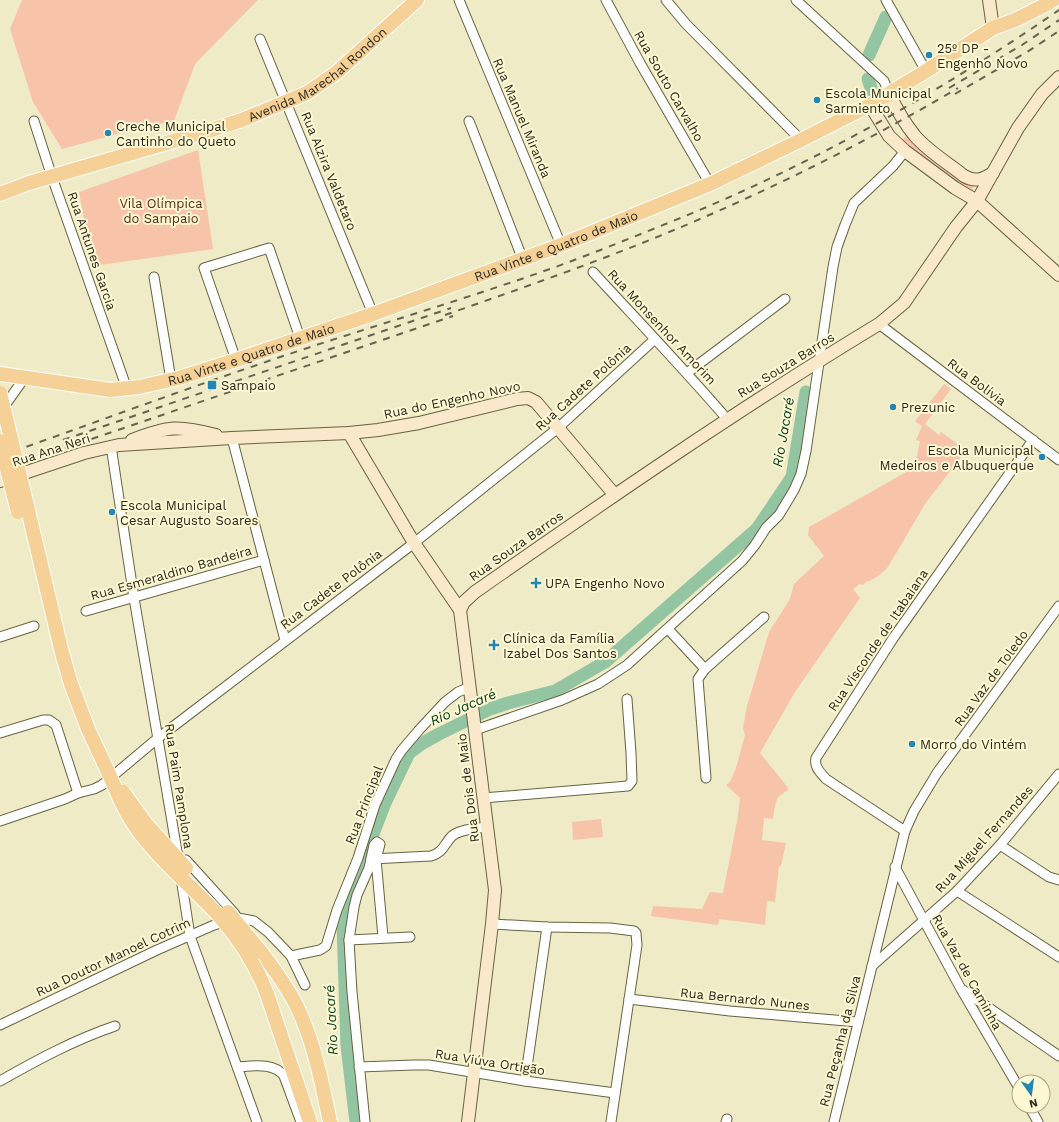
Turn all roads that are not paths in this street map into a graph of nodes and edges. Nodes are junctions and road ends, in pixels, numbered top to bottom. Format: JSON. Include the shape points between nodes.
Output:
{"nodes":[{"id":1,"x":417,"y":0,"type":"edge"},
{"id":2,"x":459,"y":0,"type":"edge"},
{"id":3,"x":606,"y":0,"type":"edge"},
{"id":4,"x":666,"y":0,"type":"edge"},
{"id":5,"x":796,"y":0,"type":"edge"},
{"id":6,"x":886,"y":0,"type":"edge"},
{"id":7,"x":989,"y":0,"type":"edge"},
{"id":8,"x":1053,"y":0,"type":"edge"},
{"id":9,"x":993,"y":28,"type":"junction"},
{"id":10,"x":260,"y":39,"type":"dead end"},
{"id":11,"x":926,"y":71,"type":"junction"},
{"id":12,"x":1059,"y":77,"type":"edge"},
{"id":13,"x":889,"y":94,"type":"junction"},
{"id":14,"x":286,"y":102,"type":"junction"},
{"id":15,"x":870,"y":105,"type":"junction"},
{"id":16,"x":34,"y":121,"type":"dead end"},
{"id":17,"x":469,"y":121,"type":"dead end"},
{"id":18,"x":801,"y":140,"type":"junction"},
{"id":19,"x":905,"y":151,"type":"junction"},
{"id":20,"x":994,"y":172,"type":"junction"},
{"id":21,"x":52,"y":177,"type":"junction"},
{"id":22,"x":710,"y":184,"type":"junction"},
{"id":23,"x":0,"y":194,"type":"edge"},
{"id":24,"x":980,"y":204,"type":"junction"},
{"id":25,"x":561,"y":245,"type":"junction"},
{"id":26,"x":523,"y":260,"type":"junction"},
{"id":27,"x":593,"y":272,"type":"dead end"},
{"id":28,"x":1059,"y":274,"type":"edge"},
{"id":29,"x":154,"y":277,"type":"dead end"},
{"id":30,"x":785,"y":299,"type":"dead end"},
{"id":31,"x":373,"y":314,"type":"junction"},
{"id":32,"x":879,"y":324,"type":"junction"},
{"id":33,"x":300,"y":338,"type":"junction"},
{"id":34,"x":655,"y":339,"type":"junction"},
{"id":35,"x":236,"y":360,"type":"junction"},
{"id":36,"x":820,"y":360,"type":"junction"},
{"id":37,"x":687,"y":373,"type":"junction"},
{"id":38,"x":0,"y":374,"type":"edge"},
{"id":39,"x":25,"y":377,"type":"junction"},
{"id":40,"x":171,"y":380,"type":"junction"},
{"id":41,"x":127,"y":389,"type":"junction"},
{"id":42,"x":0,"y":393,"type":"edge"},
{"id":43,"x":0,"y":411,"type":"edge"},
{"id":44,"x":727,"y":419,"type":"junction"},
{"id":45,"x":558,"y":428,"type":"junction"},
{"id":46,"x":349,"y":433,"type":"junction"},
{"id":47,"x":230,"y":438,"type":"junction"},
{"id":48,"x":1033,"y":440,"type":"junction"},
{"id":49,"x":0,"y":441,"type":"edge"},
{"id":50,"x":115,"y":445,"type":"junction"},
{"id":51,"x":1059,"y":460,"type":"edge"},
{"id":52,"x":0,"y":481,"type":"edge"},
{"id":53,"x":614,"y":494,"type":"junction"},
{"id":54,"x":23,"y":511,"type":"junction"},
{"id":55,"x":414,"y":543,"type":"junction"},
{"id":56,"x":264,"y":560,"type":"junction"},
{"id":57,"x":134,"y":598,"type":"junction"},
{"id":58,"x":1059,"y":606,"type":"edge"},
{"id":59,"x":460,"y":610,"type":"junction"},
{"id":60,"x":86,"y":611,"type":"dead end"},
{"id":61,"x":764,"y":617,"type":"dead end"},
{"id":62,"x":34,"y":626,"type":"dead end"},
{"id":63,"x":668,"y":629,"type":"junction"},
{"id":64,"x":0,"y":637,"type":"edge"},
{"id":65,"x":285,"y":640,"type":"junction"},
{"id":66,"x":705,"y":669,"type":"junction"},
{"id":67,"x":470,"y":688,"type":"junction"},
{"id":68,"x":626,"y":699,"type":"dead end"},
{"id":69,"x":475,"y":726,"type":"junction"},
{"id":70,"x":0,"y":733,"type":"edge"},
{"id":71,"x":158,"y":738,"type":"junction"},
{"id":72,"x":109,"y":774,"type":"junction"},
{"id":73,"x":1059,"y":774,"type":"edge"},
{"id":74,"x":706,"y":778,"type":"dead end"},
{"id":75,"x":1056,"y":785,"type":"edge"},
{"id":76,"x":78,"y":793,"type":"junction"},
{"id":77,"x":483,"y":798,"type":"junction"},
{"id":78,"x":0,"y":821,"type":"edge"},
{"id":79,"x":486,"y":827,"type":"junction"},
{"id":80,"x":905,"y":831,"type":"junction"},
{"id":81,"x":175,"y":841,"type":"junction"},
{"id":82,"x":377,"y":842,"type":"dead end"},
{"id":83,"x":1000,"y":845,"type":"junction"},
{"id":84,"x":359,"y":859,"type":"junction"},
{"id":85,"x":373,"y":859,"type":"junction"},
{"id":86,"x":895,"y":867,"type":"junction"},
{"id":87,"x":1059,"y":880,"type":"edge"},
{"id":88,"x":957,"y":891,"type":"junction"},
{"id":89,"x":238,"y":918,"type":"junction"},
{"id":90,"x":924,"y":920,"type":"junction"},
{"id":91,"x":492,"y":924,"type":"junction"},
{"id":92,"x":547,"y":927,"type":"junction"},
{"id":93,"x":190,"y":936,"type":"junction"},
{"id":94,"x":383,"y":937,"type":"junction"},
{"id":95,"x":410,"y":937,"type":"dead end"},
{"id":96,"x":349,"y":940,"type":"junction"},
{"id":97,"x":291,"y":956,"type":"junction"},
{"id":98,"x":1059,"y":957,"type":"edge"},
{"id":99,"x":872,"y":966,"type":"junction"},
{"id":100,"x":305,"y":985,"type":"dead end"},
{"id":101,"x":960,"y":989,"type":"junction"},
{"id":102,"x":629,"y":999,"type":"junction"},
{"id":103,"x":858,"y":1022,"type":"junction"},
{"id":104,"x":0,"y":1025,"type":"edge"},
{"id":105,"x":115,"y":1026,"type":"dead end"},
{"id":106,"x":1059,"y":1056,"type":"edge"},
{"id":107,"x":238,"y":1067,"type":"junction"},
{"id":108,"x":359,"y":1067,"type":"junction"},
{"id":109,"x":474,"y":1073,"type":"junction"},
{"id":110,"x":1011,"y":1075,"type":"edge"},
{"id":111,"x":0,"y":1081,"type":"edge"},
{"id":112,"x":525,"y":1081,"type":"junction"},
{"id":113,"x":615,"y":1093,"type":"junction"},
{"id":114,"x":257,"y":1122,"type":"edge"},
{"id":115,"x":301,"y":1122,"type":"edge"},
{"id":116,"x":310,"y":1122,"type":"edge"},
{"id":117,"x":330,"y":1122,"type":"edge"},
{"id":118,"x":365,"y":1122,"type":"edge"},
{"id":119,"x":468,"y":1122,"type":"edge"},
{"id":120,"x":611,"y":1122,"type":"edge"},
{"id":121,"x":834,"y":1122,"type":"edge"}],
"edges":[{"from":1,"to":14,"type":"main road","name":"Avenida Marechal Rondon","via":[[328,79],[307,93]]},
{"from":2,"to":25,"type":"street","name":"Rua Manuel Miranda"},
{"from":3,"to":22,"type":"street","name":"Rua Souto Carvalho"},
{"from":4,"to":18,"type":"street","via":[[686,24]]},
{"from":5,"to":13,"type":"street","via":[[884,81]]},
{"from":6,"to":11,"type":"street"},
{"from":7,"to":9,"type":"main road"},
{"from":8,"to":9,"type":"main road","name":"Rua Vinte e Quatro de Maio","via":[[1015,20]]},
{"from":9,"to":11,"type":"main road","name":"Rua Vinte e Quatro de Maio"},
{"from":10,"to":14,"type":"street","name":"Rua Alzira Valdetaro"},
{"from":11,"to":13,"type":"main road","name":"Rua Vinte e Quatro de Maio"},
{"from":12,"to":20,"type":"main road","name":"Rua Souza Barros","via":[[1042,94],[1018,128]]},
{"from":13,"to":15,"type":"main road","name":"Rua Vinte e Quatro de Maio"},
{"from":13,"to":20,"type":"main road","via":[[914,135],[964,176],[976,180]]},
{"from":14,"to":21,"type":"main road","name":"Avenida Marechal Rondon","via":[[214,129]]},
{"from":14,"to":31,"type":"street","name":"Rua Alzira Valdetaro"},
{"from":15,"to":18,"type":"main road","name":"Rua Vinte e Quatro de Maio"},
{"from":15,"to":19,"type":"main road","via":[[889,136]]},
{"from":16,"to":21,"type":"street","name":"Rua Antunes Garcia"},
{"from":17,"to":26,"type":"street"},
{"from":18,"to":22,"type":"main road","name":"Rua Vinte e Quatro de Maio"},
{"from":19,"to":24,"type":"main road"},
{"from":19,"to":36,"type":"street","via":[[851,208],[837,247]]},
{"from":20,"to":24,"type":"main road","name":"Rua Souza Barros","via":[[983,190]]},
{"from":21,"to":23,"type":"main road","name":"Avenida Marechal Rondon"},
{"from":21,"to":41,"type":"street","name":"Rua Antunes Garcia"},
{"from":22,"to":25,"type":"main road","name":"Rua Vinte e Quatro de Maio"},
{"from":24,"to":28,"type":"main road"},
{"from":24,"to":32,"type":"main road","name":"Rua Souza Barros","via":[[956,227],[904,302]]},
{"from":25,"to":26,"type":"main road","name":"Rua Vinte e Quatro de Maio"},
{"from":26,"to":31,"type":"main road","name":"Rua Vinte e Quatro de Maio"},
{"from":27,"to":34,"type":"street","name":"Rua Monsenhor Amorim"},
{"from":29,"to":40,"type":"street"},
{"from":30,"to":37,"type":"street"},
{"from":31,"to":33,"type":"main road","name":"Rua Vinte e Quatro de Maio"},
{"from":32,"to":36,"type":"main road","name":"Rua Souza Barros"},
{"from":32,"to":48,"type":"street","name":"Rua Bolívia"},
{"from":33,"to":35,"type":"main road","name":"Rua Vinte e Quatro de Maio"},
{"from":33,"to":35,"type":"street","via":[[269,248],[204,268]]},
{"from":34,"to":37,"type":"street","name":"Rua Monsenhor Amorim"},
{"from":34,"to":45,"type":"street","name":"Rua Cadete Polônia"},
{"from":35,"to":40,"type":"main road","name":"Rua Vinte e Quatro de Maio"},
{"from":36,"to":44,"type":"main road","name":"Rua Souza Barros"},
{"from":36,"to":63,"type":"street","via":[[806,451],[794,490],[779,515],[766,528],[742,562]]},
{"from":37,"to":44,"type":"street","name":"Rua Monsenhor Amorim"},
{"from":38,"to":39,"type":"main road","name":"Rua Vinte e Quatro de Maio"},
{"from":39,"to":41,"type":"main road","name":"Rua Vinte e Quatro de Maio","via":[[110,390]]},
{"from":39,"to":43,"type":"street"},
{"from":40,"to":41,"type":"main road","name":"Rua Vinte e Quatro de Maio"},
{"from":42,"to":54,"type":"main road","bridge":true},
{"from":44,"to":53,"type":"main road","name":"Rua Souza Barros"},
{"from":45,"to":46,"type":"main road","name":"Rua do Engenho Novo","via":[[536,402],[523,398],[419,424]]},
{"from":45,"to":53,"type":"main road","name":"Rua do Engenho Novo"},
{"from":45,"to":55,"type":"street","name":"Rua Cadete Polônia"},
{"from":46,"to":47,"type":"main road","name":"Rua do Engenho Novo"},
{"from":46,"to":55,"type":"main road","name":"Rua Dois de Maio"},
{"from":47,"to":50,"type":"main road","name":"Rua do Engenho Novo","via":[[179,427],[156,431]]},
{"from":47,"to":56,"type":"street"},
{"from":48,"to":51,"type":"street","name":"Rua Bolívia"},
{"from":48,"to":80,"type":"street","name":"Rua Visconde de Itabaiana","via":[[894,636],[816,758],[818,772]]},
{"from":49,"to":54,"type":"main road","bridge":true},
{"from":50,"to":52,"type":"main road","name":"Rua Ana Neri"},
{"from":50,"to":57,"type":"street","name":"Rua Paim Pamplona"},
{"from":53,"to":59,"type":"main road","name":"Rua Souza Barros","via":[[475,592],[464,602]]},
{"from":54,"to":72,"type":"main road","via":[[30,544],[42,570],[74,692],[88,730]]},
{"from":55,"to":59,"type":"main road","name":"Rua Dois de Maio"},
{"from":55,"to":65,"type":"street","name":"Rua Cadete Polônia"},
{"from":56,"to":57,"type":"street","name":"Rua Esmeraldino Bandeira"},
{"from":56,"to":65,"type":"street"},
{"from":57,"to":60,"type":"street","name":"Rua Esmeraldino Bandeira"},
{"from":57,"to":71,"type":"street","name":"Rua Paim Pamplona"},
{"from":58,"to":80,"type":"street","name":"Rua Vaz de Toledo","via":[[933,779]]},
{"from":59,"to":67,"type":"main road","name":"Rua Dois de Maio"},
{"from":61,"to":66,"type":"street"},
{"from":62,"to":64,"type":"street"},
{"from":63,"to":66,"type":"street"},
{"from":63,"to":69,"type":"street","via":[[627,665],[598,684],[562,700]]},
{"from":65,"to":71,"type":"street","name":"Rua Cadete Polônia"},
{"from":66,"to":74,"type":"street","via":[[697,682]]},
{"from":67,"to":69,"type":"main road","name":"Rua Dois de Maio"},
{"from":67,"to":84,"type":"street","name":"Rua Principal","via":[[450,698],[402,750],[375,806]]},
{"from":68,"to":77,"type":"street","via":[[632,781],[628,786]]},
{"from":69,"to":77,"type":"main road","name":"Rua Dois de Maio"},
{"from":70,"to":76,"type":"street","via":[[43,720],[53,722]]},
{"from":71,"to":76,"type":"street","name":"Rua Cadete Polônia","via":[[102,785]]},
{"from":71,"to":81,"type":"street","name":"Rua Paim Pamplona"},
{"from":72,"to":116,"type":"main road","bridge":true,"via":[[134,825],[219,916],[252,961],[267,994]]},
{"from":72,"to":117,"type":"main road","bridge":true,"via":[[147,825],[226,910],[261,952],[291,996],[317,1061]]},
{"from":73,"to":75,"type":"street","name":"Rua Miguel Fernandes"},
{"from":75,"to":83,"type":"street","name":"Rua Miguel Fernandes"},
{"from":76,"to":78,"type":"street","name":"Rua Cadete Polônia"},
{"from":77,"to":79,"type":"main road","name":"Rua Dois de Maio"},
{"from":79,"to":85,"type":"street","via":[[458,832],[438,854],[431,856]]},
{"from":79,"to":91,"type":"main road","name":"Rua Dois de Maio","via":[[495,890]]},
{"from":80,"to":86,"type":"street","name":"Rua Vaz de Toledo"},
{"from":81,"to":89,"type":"street","via":[[188,863]]},
{"from":81,"to":93,"type":"street","name":"Rua Paim Pamplona"},
{"from":82,"to":85,"type":"street","via":[[380,844]]},
{"from":83,"to":87,"type":"street","via":[[1049,877]]},
{"from":83,"to":88,"type":"street","name":"Rua Miguel Fernandes"},
{"from":84,"to":85,"type":"street"},
{"from":84,"to":97,"type":"street","name":"Rua Principal","via":[[337,910],[326,946],[320,950]]},
{"from":85,"to":94,"type":"street"},
{"from":85,"to":96,"type":"street","via":[[354,907]]},
{"from":86,"to":90,"type":"street","name":"Rua Vaz de Caminha"},
{"from":86,"to":99,"type":"street","name":"Rua Vaz de Toledo"},
{"from":88,"to":90,"type":"street","name":"Rua Miguel Fernandes"},
{"from":88,"to":98,"type":"street"},
{"from":89,"to":93,"type":"street","name":"Rua Doutor Manoel Cotrim"},
{"from":89,"to":97,"type":"street","via":[[259,924]]},
{"from":90,"to":99,"type":"street","name":"Rua Miguel Fernandes"},
{"from":90,"to":101,"type":"street","name":"Rua Vaz de Caminha"},
{"from":91,"to":92,"type":"street"},
{"from":91,"to":109,"type":"main road","name":"Rua Dois de Maio"},
{"from":92,"to":102,"type":"street","via":[[634,931],[637,945]]},
{"from":92,"to":112,"type":"street"},
{"from":93,"to":104,"type":"street","name":"Rua Doutor Manoel Cotrim"},
{"from":93,"to":107,"type":"street","name":"Rua Paim Pamplona"},
{"from":94,"to":95,"type":"street"},
{"from":94,"to":96,"type":"street"},
{"from":96,"to":108,"type":"street"},
{"from":97,"to":100,"type":"street"},
{"from":99,"to":103,"type":"street","name":"Rua Peçanha da Silva"},
{"from":101,"to":106,"type":"street"},
{"from":101,"to":110,"type":"street","name":"Rua Vaz de Caminha"},
{"from":102,"to":103,"type":"street","name":"Rua Bernardo Nunes"},
{"from":102,"to":113,"type":"street"},
{"from":103,"to":121,"type":"street","name":"Rua Peçanha da Silva"},
{"from":105,"to":111,"type":"street","via":[[60,1048]]},
{"from":107,"to":114,"type":"street","name":"Rua Paim Pamplona"},
{"from":107,"to":115,"type":"street","via":[[263,1066],[281,1072]]},
{"from":108,"to":109,"type":"street","name":"Rua Viúva Ortigão","via":[[414,1064]]},
{"from":108,"to":118,"type":"street"},
{"from":109,"to":112,"type":"street","name":"Rua Viúva Ortigão"},
{"from":109,"to":119,"type":"main road","name":"Rua Dois de Maio"},
{"from":112,"to":113,"type":"street","name":"Rua Viúva Ortigão"},
{"from":113,"to":120,"type":"street"}]}
